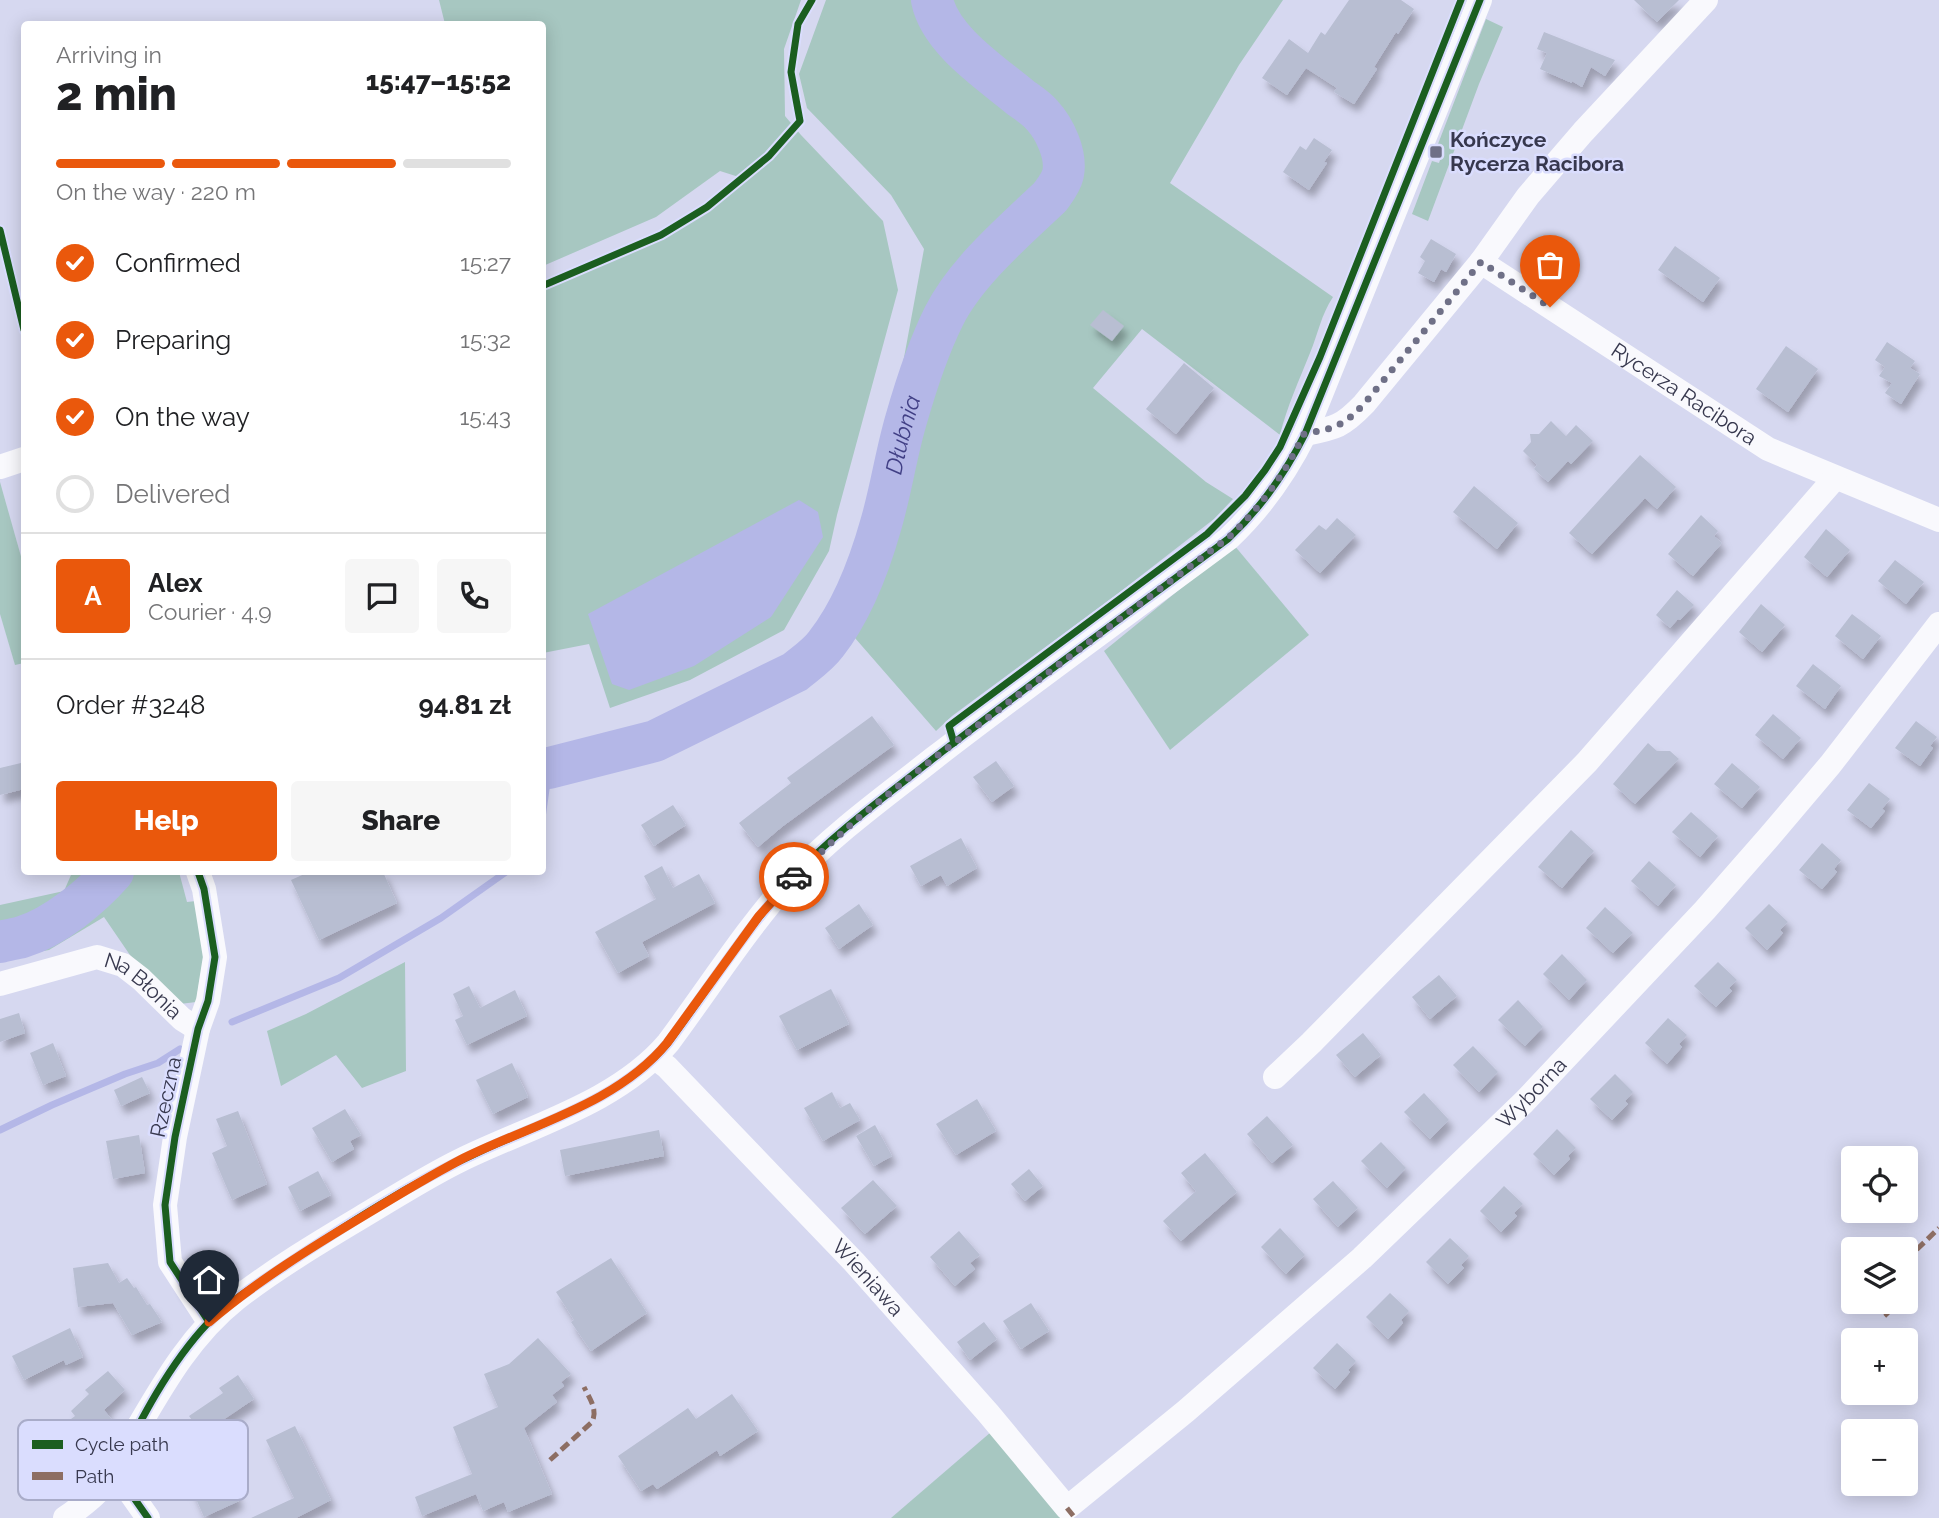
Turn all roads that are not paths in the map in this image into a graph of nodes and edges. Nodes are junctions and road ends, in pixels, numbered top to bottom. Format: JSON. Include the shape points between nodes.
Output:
{"nodes":[{"id":1,"x":1480,"y":0,"type":"edge"},
{"id":2,"x":1706,"y":0,"type":"edge"},
{"id":3,"x":1481,"y":262,"type":"junction"},
{"id":4,"x":1304,"y":434,"type":"junction"},
{"id":5,"x":21,"y":460,"type":"edge"},
{"id":6,"x":0,"y":467,"type":"edge"},
{"id":7,"x":1835,"y":478,"type":"junction"},
{"id":8,"x":1939,"y":520,"type":"edge"},
{"id":9,"x":1939,"y":624,"type":"edge"},
{"id":10,"x":199,"y":875,"type":"edge"},
{"id":11,"x":0,"y":984,"type":"edge"},
{"id":12,"x":198,"y":1029,"type":"junction"},
{"id":13,"x":655,"y":1058,"type":"junction"},
{"id":14,"x":1275,"y":1077,"type":"dead end"},
{"id":15,"x":209,"y":1322,"type":"junction"},
{"id":16,"x":142,"y":1420,"type":"edge"},
{"id":17,"x":89,"y":1500,"type":"edge"},
{"id":18,"x":135,"y":1500,"type":"edge"},
{"id":19,"x":1067,"y":1508,"type":"joint"},
{"id":20,"x":65,"y":1518,"type":"edge"},
{"id":21,"x":148,"y":1518,"type":"edge"}],
"edges":[{"from":1,"to":4,"type":"street"},
{"from":2,"to":3,"type":"street","via":[[1528,196]]},
{"from":3,"to":4,"type":"street","via":[[1350,418],[1336,428]]},
{"from":3,"to":7,"type":"street","name":"Rycerza Racibora","via":[[1768,449]]},
{"from":4,"to":13,"type":"street","via":[[1263,502],[1228,538],[954,743],[857,819],[792,878]]},
{"from":5,"to":6,"type":"street"},
{"from":7,"to":8,"type":"street","name":"Rycerza Racibora"},
{"from":7,"to":14,"type":"street","via":[[1587,762]]},
{"from":9,"to":19,"type":"street","name":"Wyborna","via":[[1769,837],[1524,1102],[1362,1258]]},
{"from":10,"to":12,"type":"street","name":"Rzeczna","via":[[215,957]]},
{"from":11,"to":12,"type":"street","name":"Na Błonia","via":[[97,957],[122,965]]},
{"from":12,"to":15,"type":"street","name":"Rzeczna","via":[[165,1205],[170,1262]]},
{"from":13,"to":15,"type":"street","via":[[604,1094],[423,1180],[298,1257]]},
{"from":13,"to":19,"type":"street","name":"Wieniawa","via":[[854,1262]]},
{"from":15,"to":16,"type":"street","via":[[181,1356]]},
{"from":17,"to":20,"type":"street"},
{"from":18,"to":21,"type":"street"}]}
